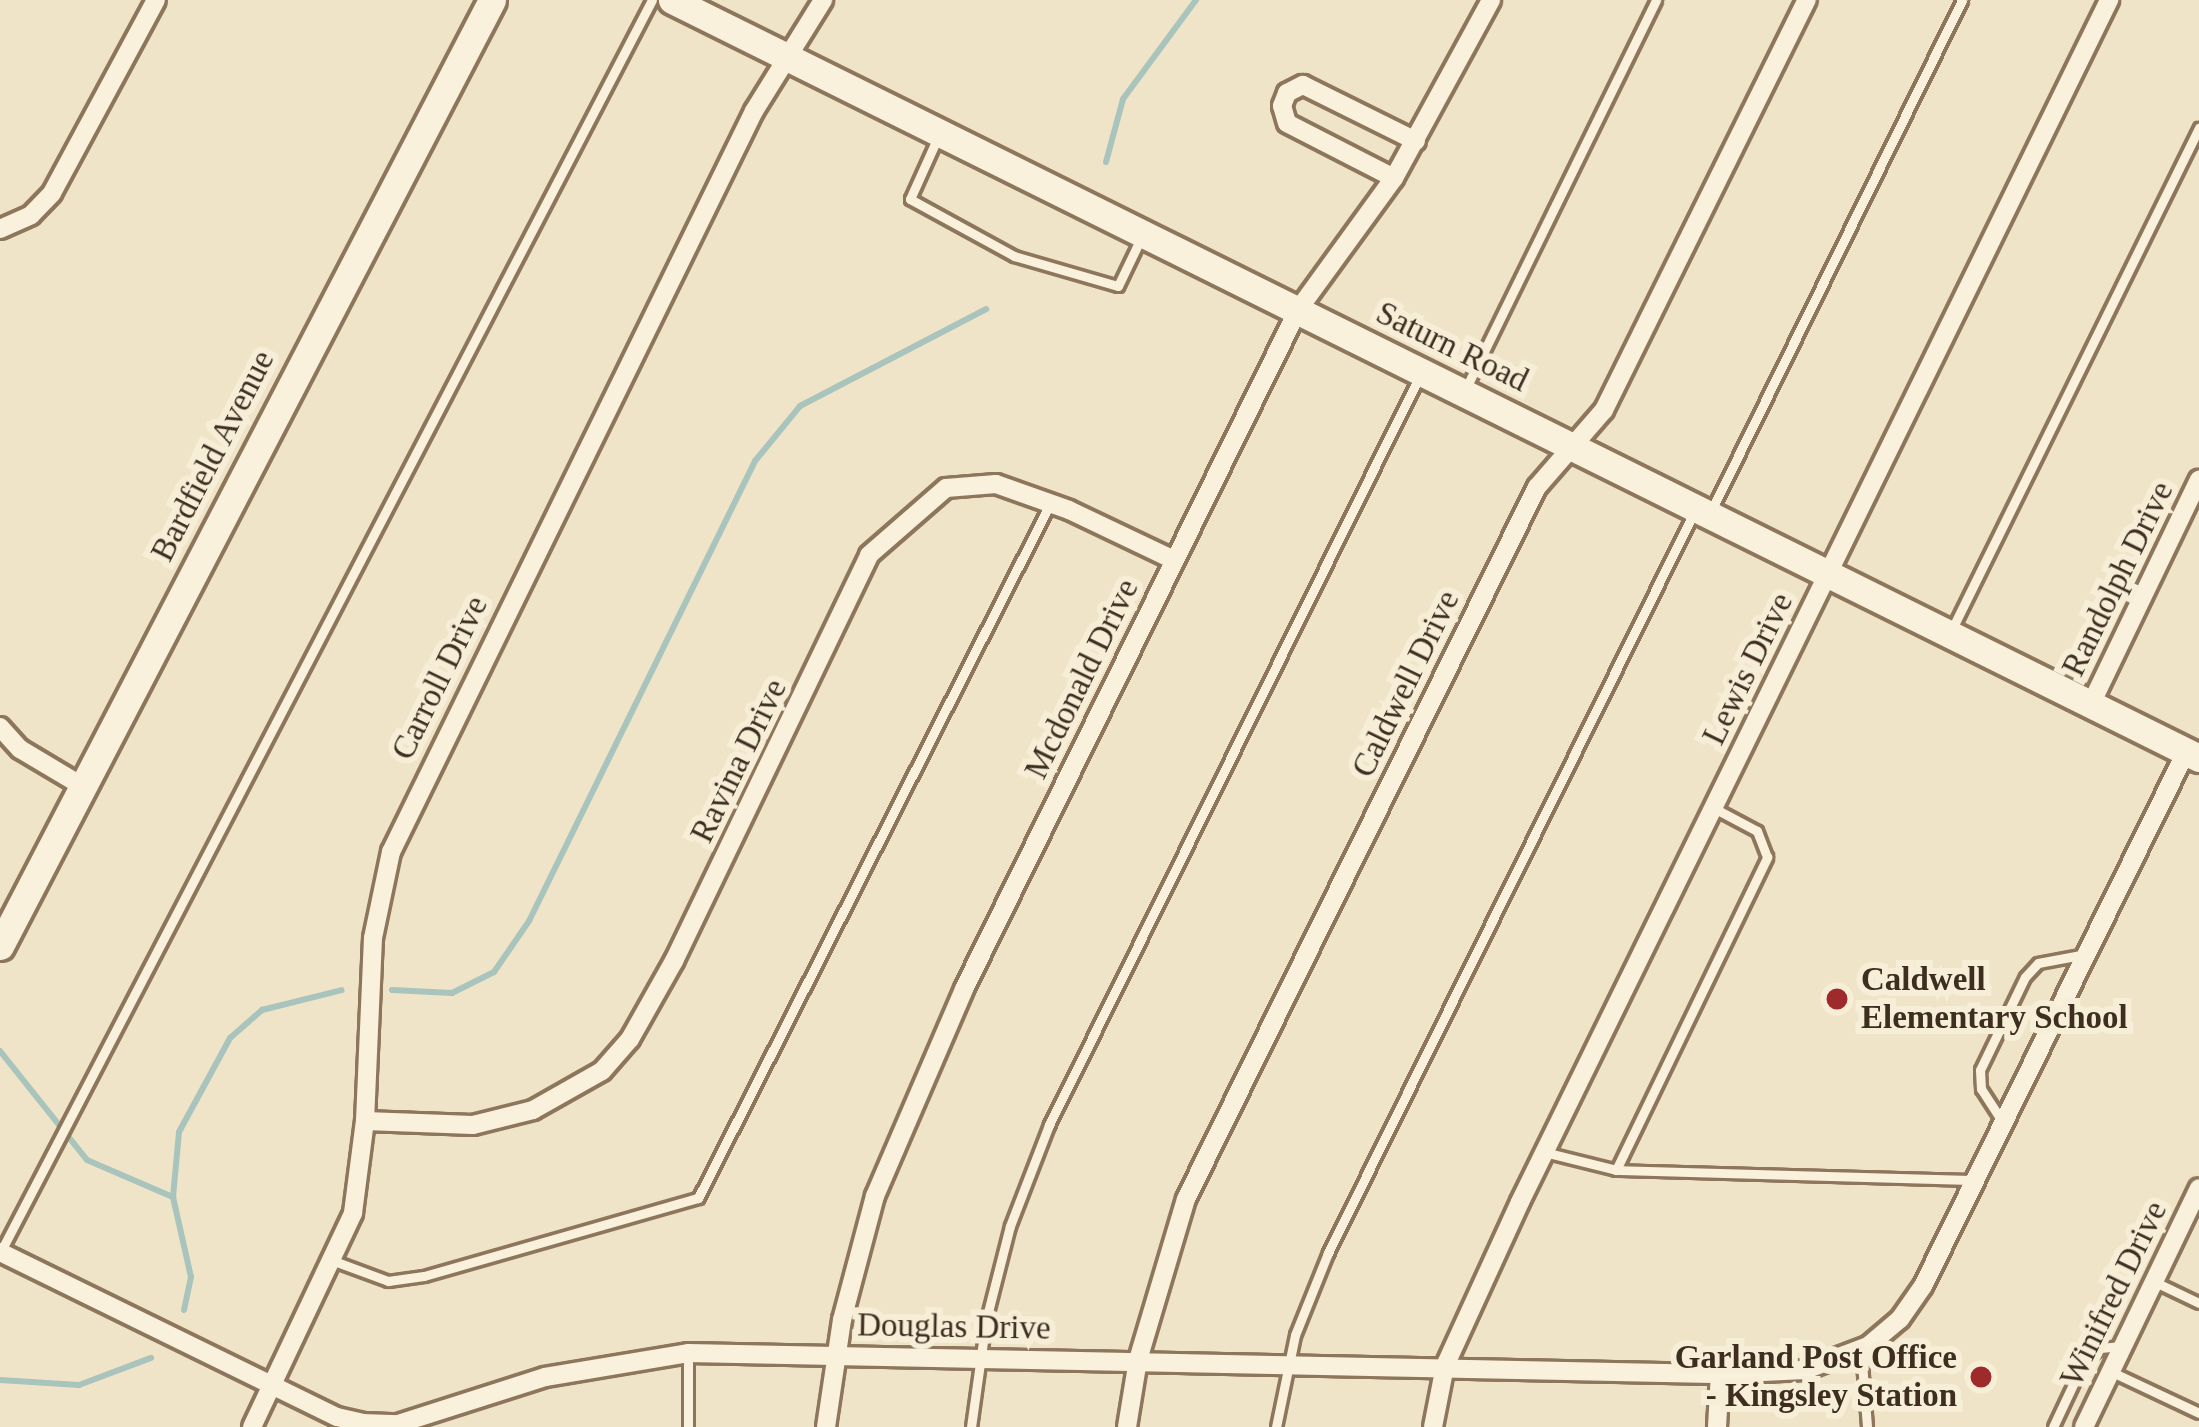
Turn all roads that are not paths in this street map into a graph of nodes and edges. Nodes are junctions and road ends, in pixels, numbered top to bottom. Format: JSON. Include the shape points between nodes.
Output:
{"nodes":[{"id":1,"x":156,"y":0,"type":"edge"},
{"id":2,"x":492,"y":0,"type":"edge"},
{"id":3,"x":652,"y":0,"type":"edge"},
{"id":4,"x":673,"y":0,"type":"edge"},
{"id":5,"x":823,"y":0,"type":"edge"},
{"id":6,"x":1491,"y":0,"type":"edge"},
{"id":7,"x":1656,"y":0,"type":"edge"},
{"id":8,"x":1807,"y":0,"type":"edge"},
{"id":9,"x":1962,"y":0,"type":"edge"},
{"id":10,"x":2108,"y":0,"type":"edge"},
{"id":11,"x":789,"y":59,"type":"junction"},
{"id":12,"x":2199,"y":128,"type":"edge"},
{"id":13,"x":939,"y":134,"type":"junction"},
{"id":14,"x":1416,"y":141,"type":"junction"},
{"id":15,"x":1394,"y":178,"type":"junction"},
{"id":16,"x":0,"y":229,"type":"edge"},
{"id":17,"x":1142,"y":236,"type":"junction"},
{"id":18,"x":1298,"y":310,"type":"junction"},
{"id":19,"x":1422,"y":372,"type":"junction"},
{"id":20,"x":1463,"y":392,"type":"junction"},
{"id":21,"x":1573,"y":446,"type":"junction"},
{"id":22,"x":2199,"y":480,"type":"edge"},
{"id":23,"x":1051,"y":504,"type":"junction"},
{"id":24,"x":1703,"y":510,"type":"junction"},
{"id":25,"x":1174,"y":560,"type":"junction"},
{"id":26,"x":1828,"y":572,"type":"junction"},
{"id":27,"x":1950,"y":633,"type":"junction"},
{"id":28,"x":2091,"y":704,"type":"junction"},
{"id":29,"x":0,"y":727,"type":"edge"},
{"id":30,"x":2192,"y":755,"type":"edge"},
{"id":31,"x":82,"y":786,"type":"junction"},
{"id":32,"x":1713,"y":808,"type":"junction"},
{"id":33,"x":0,"y":946,"type":"edge"},
{"id":34,"x":2086,"y":955,"type":"junction"},
{"id":35,"x":365,"y":1121,"type":"junction"},
{"id":36,"x":2003,"y":1123,"type":"junction"},
{"id":37,"x":1544,"y":1152,"type":"junction"},
{"id":38,"x":1616,"y":1170,"type":"junction"},
{"id":39,"x":1975,"y":1180,"type":"junction"},
{"id":40,"x":2199,"y":1188,"type":"edge"},
{"id":41,"x":0,"y":1252,"type":"edge"},
{"id":42,"x":334,"y":1261,"type":"junction"},
{"id":43,"x":2153,"y":1281,"type":"junction"},
{"id":44,"x":2199,"y":1303,"type":"edge"},
{"id":45,"x":2122,"y":1346,"type":"junction"},
{"id":46,"x":1861,"y":1349,"type":"junction"},
{"id":47,"x":688,"y":1353,"type":"junction"},
{"id":48,"x":836,"y":1355,"type":"junction"},
{"id":49,"x":977,"y":1357,"type":"junction"},
{"id":50,"x":1138,"y":1360,"type":"junction"},
{"id":51,"x":1288,"y":1363,"type":"junction"},
{"id":52,"x":1445,"y":1366,"type":"junction"},
{"id":53,"x":2109,"y":1371,"type":"junction"},
{"id":54,"x":1720,"y":1374,"type":"junction"},
{"id":55,"x":273,"y":1386,"type":"junction"},
{"id":56,"x":2199,"y":1413,"type":"edge"},
{"id":57,"x":252,"y":1427,"type":"edge"},
{"id":58,"x":688,"y":1427,"type":"edge"},
{"id":59,"x":826,"y":1427,"type":"edge"},
{"id":60,"x":971,"y":1427,"type":"edge"},
{"id":61,"x":1127,"y":1427,"type":"edge"},
{"id":62,"x":1276,"y":1427,"type":"edge"},
{"id":63,"x":1433,"y":1427,"type":"edge"},
{"id":64,"x":1717,"y":1427,"type":"edge"},
{"id":65,"x":1867,"y":1427,"type":"edge"},
{"id":66,"x":2053,"y":1427,"type":"edge"},
{"id":67,"x":2084,"y":1427,"type":"edge"}],
"edges":[{"from":1,"to":16,"type":"street","via":[[52,193],[31,215]]},
{"from":2,"to":31,"type":"street","name":"Bardfield Avenue"},
{"from":3,"to":41,"type":"lane"},
{"from":4,"to":11,"type":"street","name":"Saturn Road"},
{"from":5,"to":11,"type":"street","name":"Carroll Drive"},
{"from":6,"to":14,"type":"street","name":"Mcdonald Drive"},
{"from":7,"to":20,"type":"lane"},
{"from":8,"to":21,"type":"street","name":"Caldwell Drive","via":[[1604,410]]},
{"from":9,"to":24,"type":"lane"},
{"from":10,"to":26,"type":"street","name":"Lewis Drive"},
{"from":11,"to":13,"type":"street","name":"Saturn Road"},
{"from":11,"to":35,"type":"street","name":"Carroll Drive","via":[[733,152],[391,852],[373,938]]},
{"from":12,"to":27,"type":"lane"},
{"from":13,"to":17,"type":"street","name":"Saturn Road"},
{"from":13,"to":17,"type":"lane","via":[[910,199],[1014,256],[1118,286]]},
{"from":14,"to":15,"type":"street","name":"Mcdonald Drive"},
{"from":14,"to":15,"type":"street","via":[[1303,85],[1287,93],[1287,122]]},
{"from":15,"to":18,"type":"street","name":"Mcdonald Drive"},
{"from":17,"to":18,"type":"street","name":"Saturn Road"},
{"from":18,"to":19,"type":"street","name":"Saturn Road"},
{"from":18,"to":25,"type":"street","name":"Mcdonald Drive"},
{"from":19,"to":20,"type":"street","name":"Saturn Road"},
{"from":19,"to":49,"type":"lane","via":[[1049,1125],[1010,1226]]},
{"from":20,"to":21,"type":"street","name":"Saturn Road"},
{"from":21,"to":24,"type":"street","name":"Saturn Road"},
{"from":21,"to":50,"type":"street","name":"Caldwell Drive","via":[[1538,488],[1186,1199]]},
{"from":22,"to":28,"type":"street","name":"Randolph Drive"},
{"from":23,"to":25,"type":"street","name":"Ravina Drive"},
{"from":23,"to":35,"type":"street","name":"Ravina Drive","via":[[996,484],[946,488],[869,555],[674,961],[602,1072],[533,1110],[472,1125]]},
{"from":23,"to":42,"type":"lane","via":[[698,1198],[424,1276],[388,1281]]},
{"from":24,"to":26,"type":"street","name":"Saturn Road"},
{"from":24,"to":51,"type":"lane","via":[[1389,1124],[1310,1293]]},
{"from":25,"to":48,"type":"street","name":"Mcdonald Drive","via":[[901,1126],[874,1196]]},
{"from":26,"to":27,"type":"street","name":"Saturn Road"},
{"from":26,"to":32,"type":"street","name":"Lewis Drive"},
{"from":27,"to":28,"type":"street","name":"Saturn Road"},
{"from":28,"to":30,"type":"street","name":"Saturn Road"},
{"from":29,"to":31,"type":"street","via":[[20,749]]},
{"from":30,"to":34,"type":"street"},
{"from":31,"to":33,"type":"street","name":"Bardfield Avenue"},
{"from":32,"to":37,"type":"street","name":"Lewis Drive"},
{"from":32,"to":38,"type":"lane","via":[[1757,831],[1768,856]]},
{"from":34,"to":36,"type":"street"},
{"from":34,"to":36,"type":"lane","via":[[2038,963],[2016,996],[1980,1070],[1981,1089]]},
{"from":35,"to":42,"type":"street","name":"Carroll Drive","via":[[353,1213]]},
{"from":36,"to":39,"type":"street"},
{"from":37,"to":38,"type":"lane"},
{"from":37,"to":52,"type":"street","name":"Lewis Drive"},
{"from":38,"to":39,"type":"lane"},
{"from":39,"to":46,"type":"street","name":"Douglas Drive","via":[[1923,1286],[1900,1318]]},
{"from":40,"to":43,"type":"street","name":"Winifred Drive"},
{"from":41,"to":55,"type":"street","name":"Douglas Drive"},
{"from":42,"to":55,"type":"street","name":"Carroll Drive"},
{"from":43,"to":44,"type":"lane"},
{"from":43,"to":45,"type":"street","name":"Winifred Drive"},
{"from":45,"to":53,"type":"street","name":"Winifred Drive"},
{"from":45,"to":66,"type":"lane","via":[[2100,1348],[2084,1361]]},
{"from":46,"to":54,"type":"street","name":"Douglas Drive","via":[[1804,1370]]},
{"from":46,"to":65,"type":"lane"},
{"from":47,"to":48,"type":"street","name":"Douglas Drive"},
{"from":47,"to":55,"type":"street","name":"Douglas Drive","via":[[545,1377],[398,1424],[337,1417]]},
{"from":47,"to":58,"type":"lane"},
{"from":48,"to":49,"type":"street","name":"Douglas Drive"},
{"from":48,"to":59,"type":"street","name":"Mcdonald Drive"},
{"from":49,"to":50,"type":"street","name":"Douglas Drive"},
{"from":49,"to":60,"type":"lane"},
{"from":50,"to":51,"type":"street","name":"Douglas Drive"},
{"from":50,"to":61,"type":"street","name":"Caldwell Drive"},
{"from":51,"to":52,"type":"street","name":"Douglas Drive"},
{"from":51,"to":62,"type":"lane"},
{"from":52,"to":54,"type":"street","name":"Douglas Drive"},
{"from":52,"to":63,"type":"street","name":"Lewis Drive"},
{"from":53,"to":56,"type":"lane"},
{"from":53,"to":67,"type":"street","name":"Winifred Drive"},
{"from":54,"to":64,"type":"street"},
{"from":55,"to":57,"type":"street","name":"Carroll Drive"}]}
